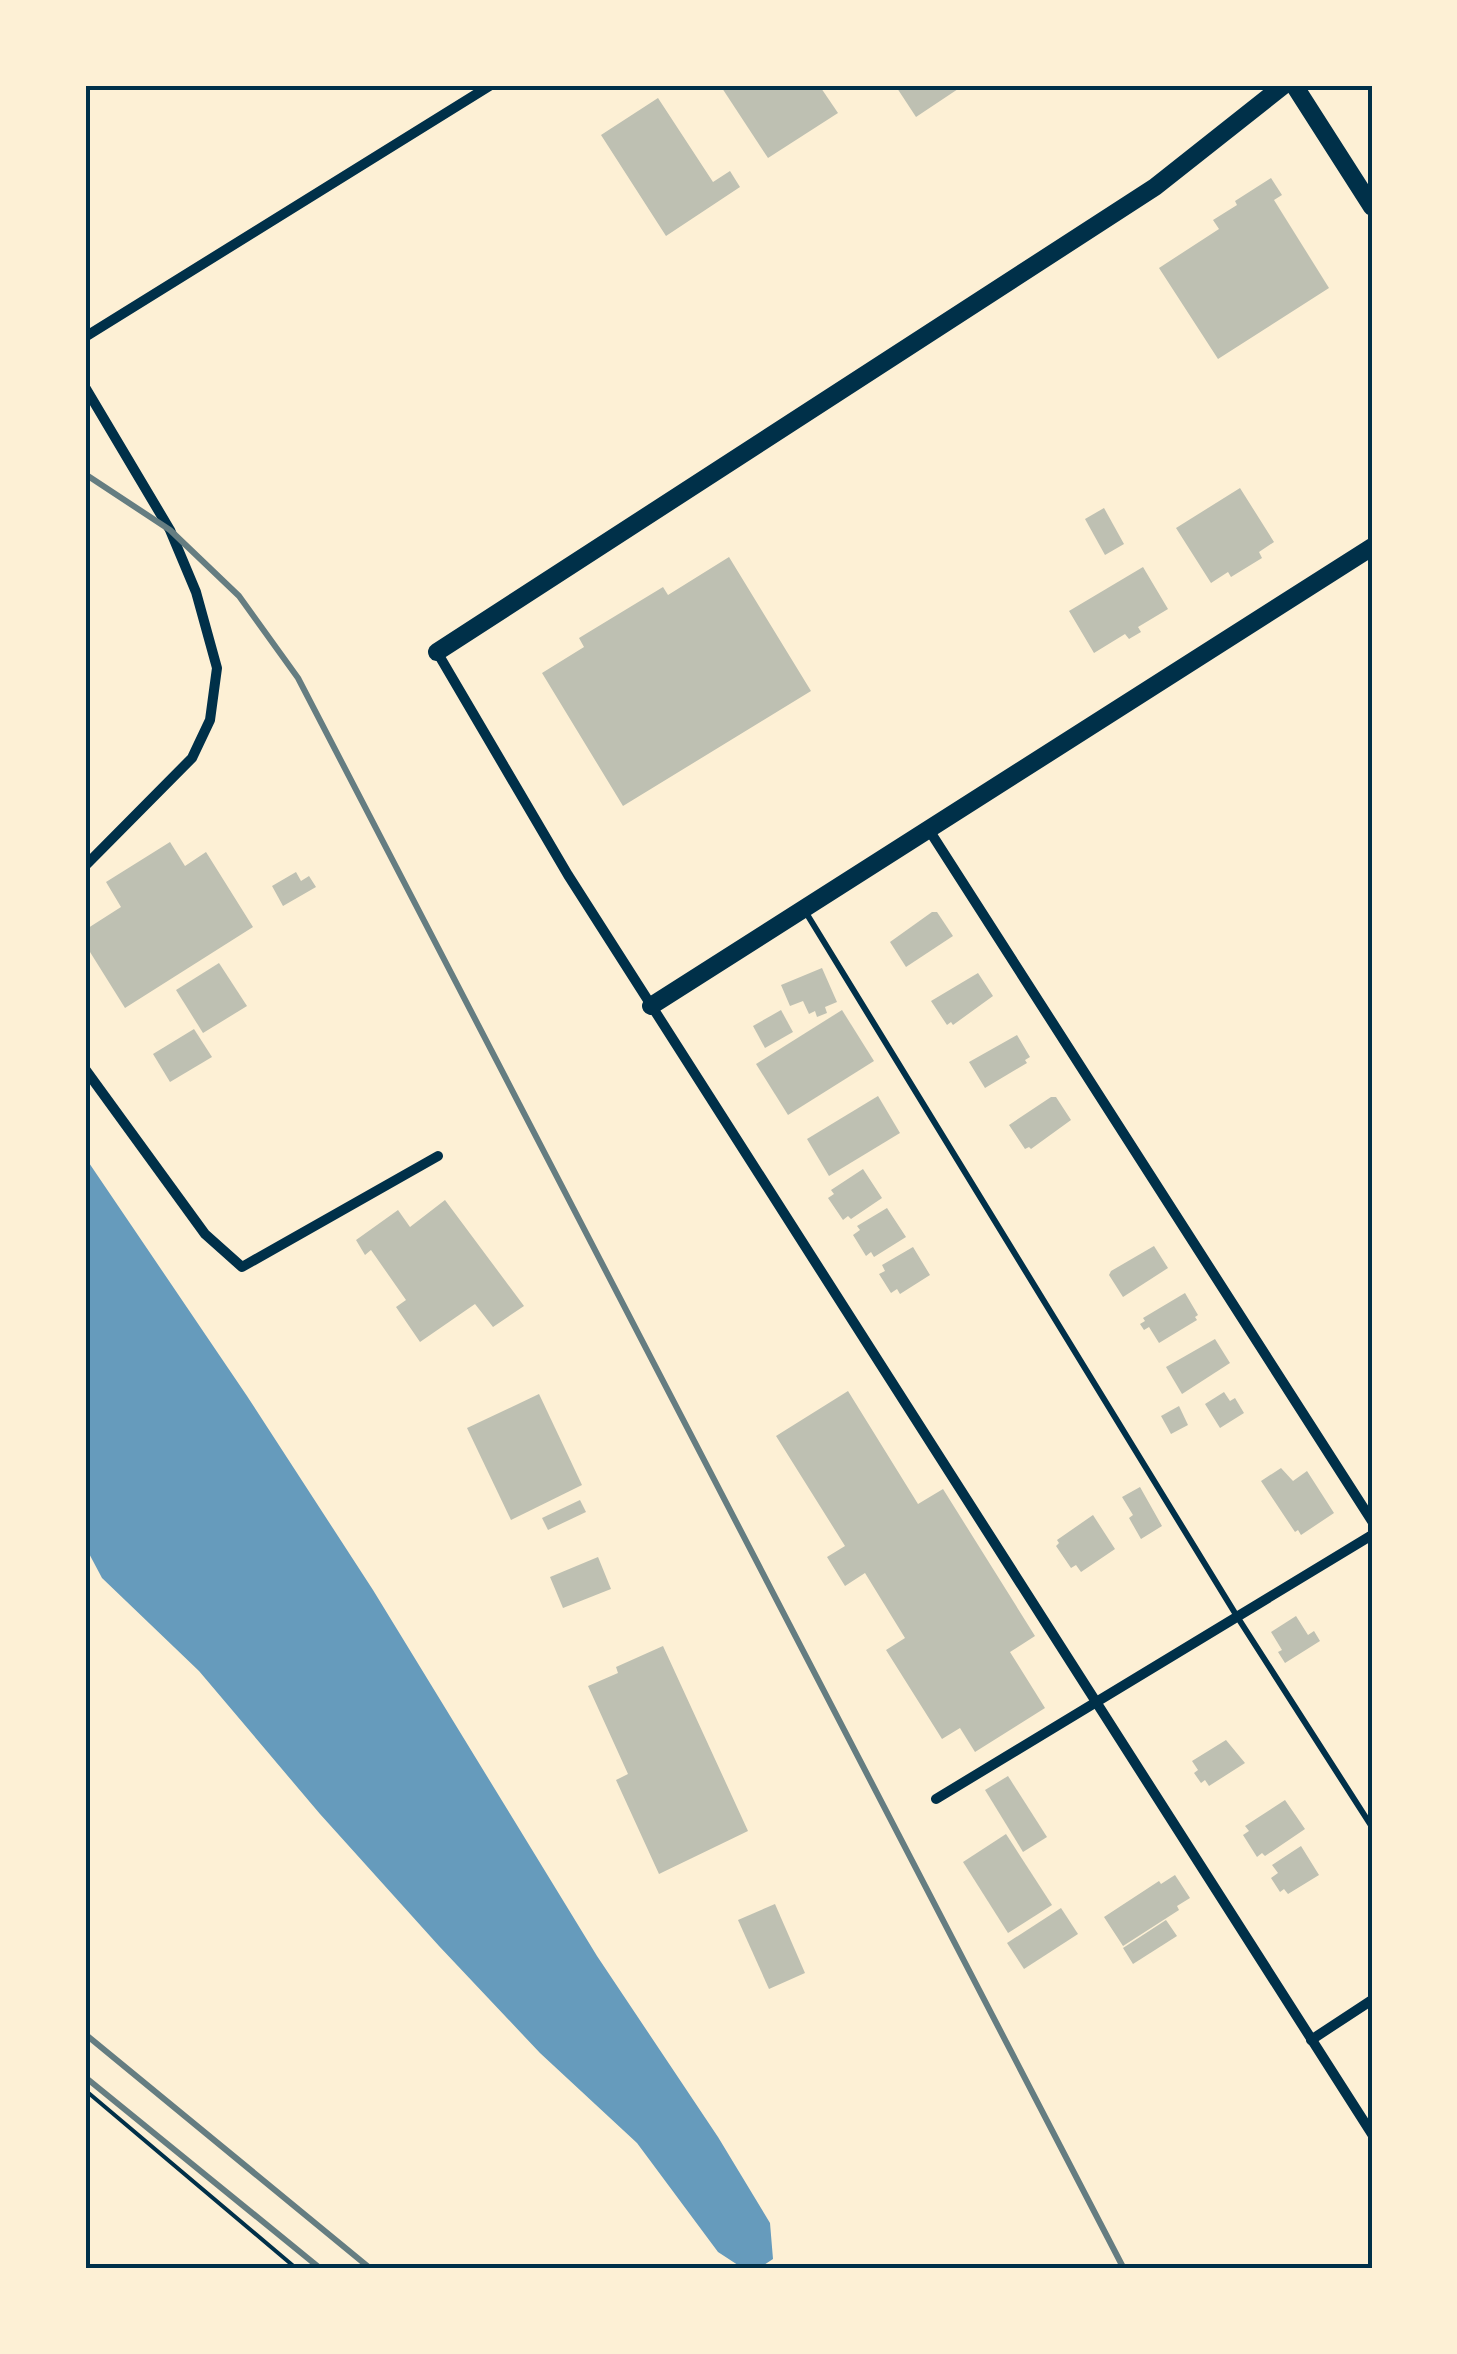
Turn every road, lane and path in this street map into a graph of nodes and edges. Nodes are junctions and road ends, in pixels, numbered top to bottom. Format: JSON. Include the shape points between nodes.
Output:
{"nodes":[{"id":1,"x":491,"y":85,"type":"edge"},
{"id":2,"x":1284,"y":85,"type":"edge"},
{"id":3,"x":1294,"y":85,"type":"edge"},
{"id":4,"x":1372,"y":207,"type":"edge"},
{"id":5,"x":85,"y":337,"type":"edge"},
{"id":6,"x":85,"y":387,"type":"edge"},
{"id":7,"x":1372,"y":548,"type":"edge"},
{"id":8,"x":437,"y":652,"type":"joint"},
{"id":9,"x":929,"y":830,"type":"junction"},
{"id":10,"x":85,"y":866,"type":"edge"},
{"id":11,"x":804,"y":910,"type":"junction"},
{"id":12,"x":651,"y":1006,"type":"junction"},
{"id":13,"x":85,"y":1069,"type":"edge"},
{"id":14,"x":438,"y":1156,"type":"dead end"},
{"id":15,"x":1372,"y":1521,"type":"edge"},
{"id":16,"x":1372,"y":1534,"type":"edge"},
{"id":17,"x":1238,"y":1618,"type":"junction"},
{"id":18,"x":1098,"y":1702,"type":"junction"},
{"id":19,"x":936,"y":1799,"type":"dead end"},
{"id":20,"x":1372,"y":1827,"type":"edge"},
{"id":21,"x":1372,"y":2000,"type":"edge"},
{"id":22,"x":1310,"y":2040,"type":"junction"},
{"id":23,"x":85,"y":2090,"type":"edge"},
{"id":24,"x":1372,"y":2134,"type":"edge"},
{"id":25,"x":297,"y":2269,"type":"edge"}],
"edges":[{"from":1,"to":5,"type":"street"},
{"from":2,"to":8,"type":"street","via":[[1156,187]]},
{"from":3,"to":4,"type":"street"},
{"from":6,"to":10,"type":"street","via":[[170,530],[196,592],[216,668],[210,720],[192,758]]},
{"from":7,"to":9,"type":"street"},
{"from":8,"to":12,"type":"street"},
{"from":9,"to":11,"type":"street"},
{"from":9,"to":15,"type":"street"},
{"from":11,"to":12,"type":"street"},
{"from":11,"to":17,"type":"lane"},
{"from":12,"to":18,"type":"street"},
{"from":13,"to":14,"type":"street","via":[[205,1234],[242,1267]]},
{"from":16,"to":17,"type":"street"},
{"from":17,"to":18,"type":"street"},
{"from":17,"to":20,"type":"lane"},
{"from":18,"to":19,"type":"street"},
{"from":18,"to":22,"type":"street"},
{"from":21,"to":22,"type":"street"},
{"from":22,"to":24,"type":"street"},
{"from":23,"to":25,"type":"path"}]}
